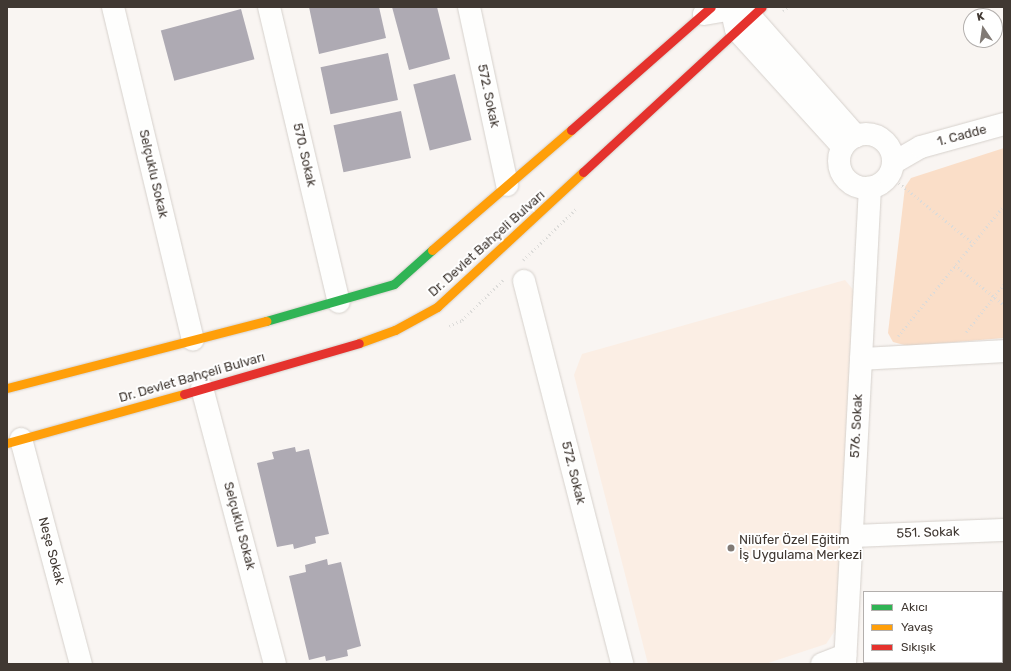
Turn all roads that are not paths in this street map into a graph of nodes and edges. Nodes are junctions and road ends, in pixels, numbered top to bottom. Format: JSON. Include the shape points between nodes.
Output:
{"nodes":[{"id":1,"x":113,"y":7,"type":"edge"},
{"id":2,"x":269,"y":7,"type":"edge"},
{"id":3,"x":469,"y":7,"type":"edge"},
{"id":4,"x":733,"y":13,"type":"edge"},
{"id":5,"x":1004,"y":124,"type":"edge"},
{"id":6,"x":850,"y":141,"type":"junction"},
{"id":7,"x":889,"y":161,"type":"junction"},
{"id":8,"x":507,"y":185,"type":"junction"},
{"id":9,"x":870,"y":188,"type":"junction"},
{"id":10,"x":524,"y":281,"type":"dead end"},
{"id":11,"x":339,"y":302,"type":"junction"},
{"id":12,"x":193,"y":340,"type":"junction"},
{"id":13,"x":1004,"y":351,"type":"edge"},
{"id":14,"x":870,"y":358,"type":"junction"},
{"id":15,"x":7,"y":388,"type":"edge"},
{"id":16,"x":202,"y":388,"type":"junction"},
{"id":17,"x":14,"y":441,"type":"edge"},
{"id":18,"x":1004,"y":530,"type":"edge"},
{"id":19,"x":852,"y":536,"type":"junction"},
{"id":20,"x":845,"y":660,"type":"edge"},
{"id":21,"x":81,"y":664,"type":"edge"},
{"id":22,"x":275,"y":664,"type":"edge"},
{"id":23,"x":622,"y":664,"type":"edge"},
{"id":24,"x":822,"y":664,"type":"edge"}],
"edges":[{"from":1,"to":12,"type":"street","name":"Selçuklu Sokak"},
{"from":2,"to":11,"type":"street","name":"570. Sokak"},
{"from":3,"to":8,"type":"street","name":"572. Sokak"},
{"from":4,"to":6,"type":"street"},
{"from":4,"to":8,"type":"street"},
{"from":4,"to":16,"type":"street","name":"Dr. Devlet Bahçeli Bulvarı","via":[[437,307],[395,330],[337,351]]},
{"from":5,"to":7,"type":"street","name":"1. Cadde","via":[[921,147]]},
{"from":6,"to":7,"type":"street","via":[[874,136]]},
{"from":6,"to":9,"type":"street","via":[[839,163],[844,175],[853,185]]},
{"from":7,"to":9,"type":"street"},
{"from":8,"to":11,"type":"street","via":[[394,284]]},
{"from":9,"to":14,"type":"street","name":"576. Sokak"},
{"from":10,"to":23,"type":"street","name":"572. Sokak"},
{"from":11,"to":12,"type":"street"},
{"from":12,"to":15,"type":"street"},
{"from":13,"to":14,"type":"street"},
{"from":14,"to":19,"type":"street","name":"576. Sokak"},
{"from":16,"to":17,"type":"street","name":"Dr. Devlet Bahçeli Bulvarı"},
{"from":16,"to":22,"type":"street","name":"Selçuklu Sokak"},
{"from":17,"to":21,"type":"street","name":"Neşe Sokak"},
{"from":18,"to":19,"type":"street","name":"551. Sokak"},
{"from":19,"to":20,"type":"street","name":"576. Sokak"},
{"from":20,"to":24,"type":"street"}]}
